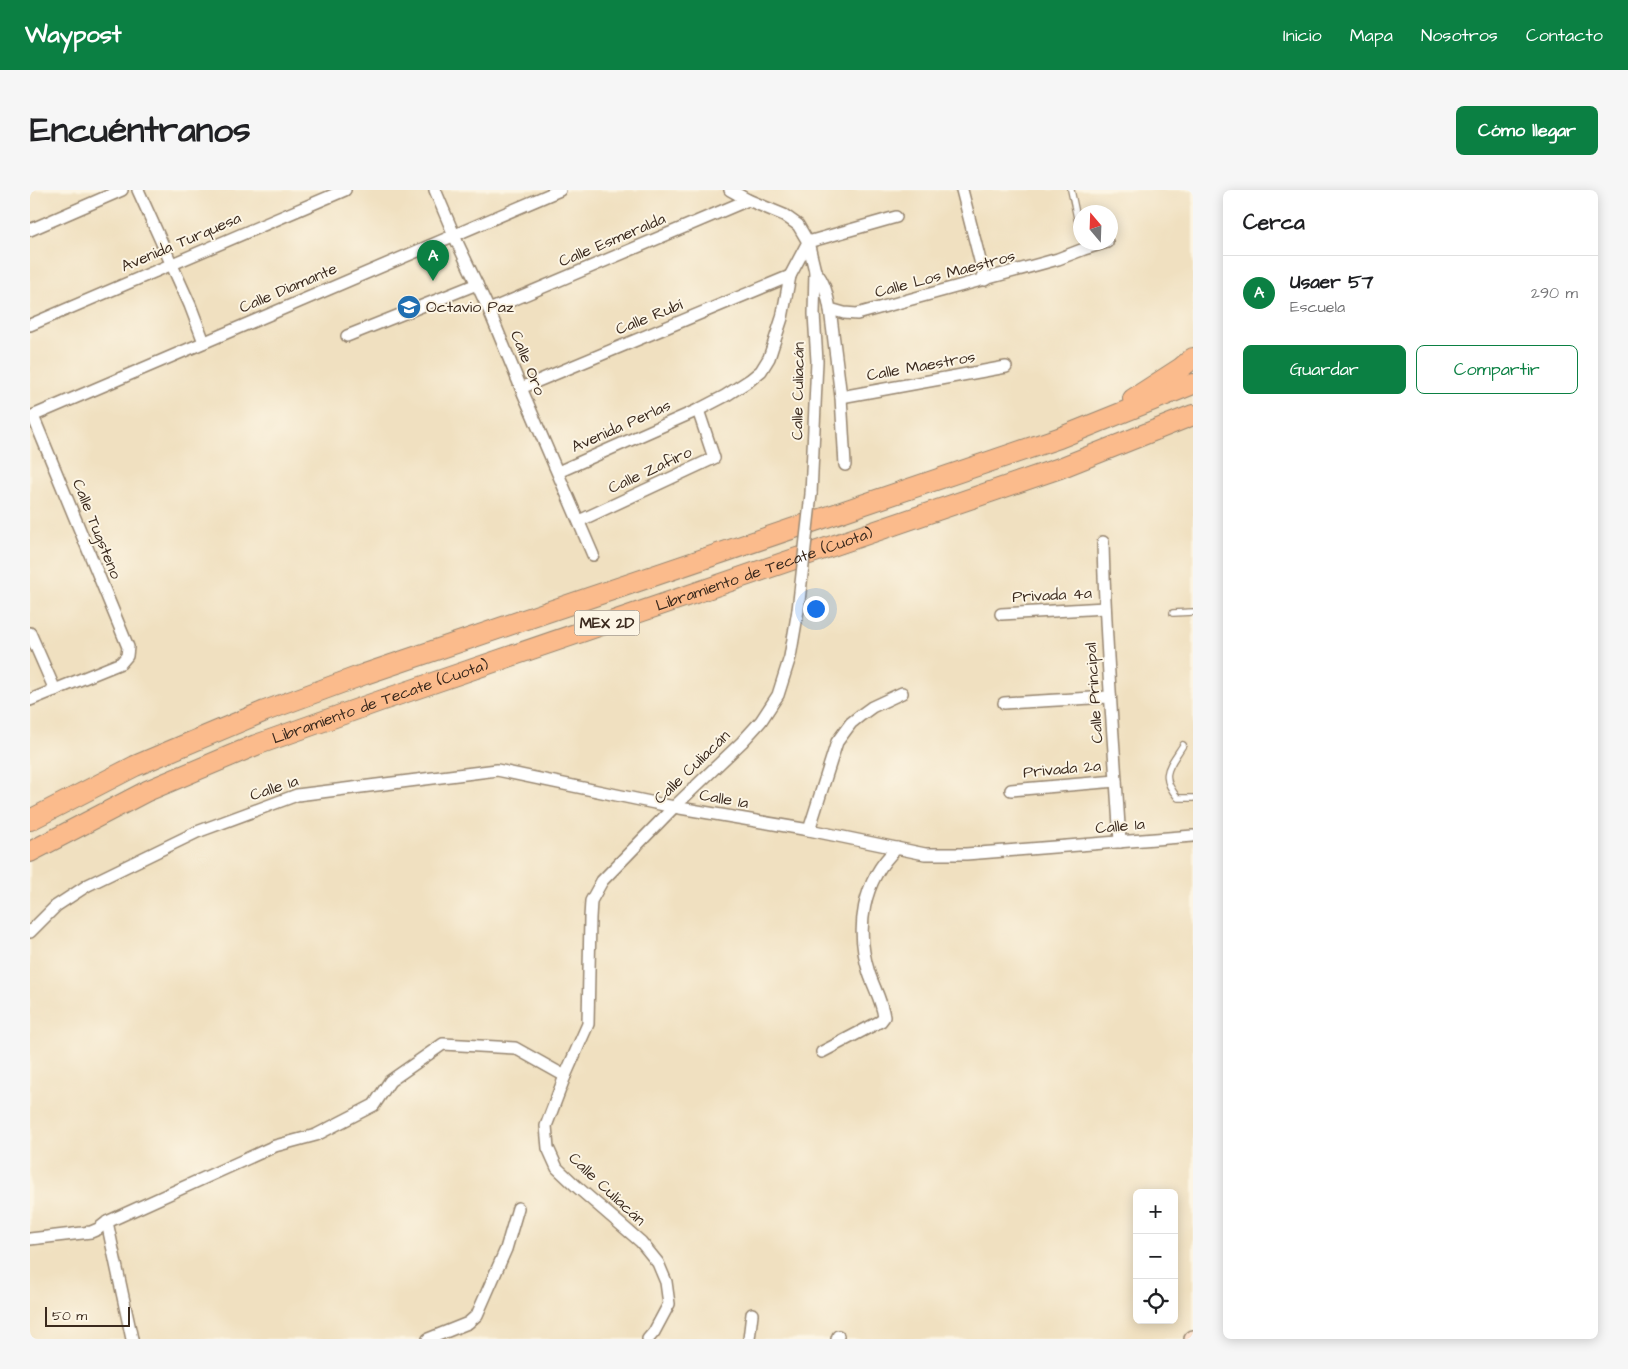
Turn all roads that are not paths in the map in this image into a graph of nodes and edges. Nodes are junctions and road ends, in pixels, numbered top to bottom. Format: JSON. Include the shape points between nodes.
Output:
{"nodes":[{"id":1,"x":122,"y":190,"type":"edge"},
{"id":2,"x":138,"y":190,"type":"edge"},
{"id":3,"x":345,"y":190,"type":"edge"},
{"id":4,"x":435,"y":190,"type":"edge"},
{"id":5,"x":560,"y":190,"type":"edge"},
{"id":6,"x":730,"y":190,"type":"edge"},
{"id":7,"x":962,"y":190,"type":"edge"},
{"id":8,"x":1071,"y":190,"type":"edge"},
{"id":9,"x":748,"y":200,"type":"junction"},
{"id":10,"x":1074,"y":205,"type":"edge"},
{"id":11,"x":896,"y":217,"type":"dead end"},
{"id":12,"x":30,"y":230,"type":"edge"},
{"id":13,"x":454,"y":234,"type":"junction"},
{"id":14,"x":808,"y":242,"type":"junction"},
{"id":15,"x":1076,"y":250,"type":"edge"},
{"id":16,"x":171,"y":264,"type":"junction"},
{"id":17,"x":815,"y":272,"type":"junction"},
{"id":18,"x":790,"y":276,"type":"junction"},
{"id":19,"x":985,"y":280,"type":"junction"},
{"id":20,"x":477,"y":284,"type":"junction"},
{"id":21,"x":830,"y":309,"type":"junction"},
{"id":22,"x":489,"y":310,"type":"junction"},
{"id":23,"x":30,"y":325,"type":"edge"},
{"id":24,"x":346,"y":336,"type":"dead end"},
{"id":25,"x":204,"y":342,"type":"junction"},
{"id":26,"x":1193,"y":358,"type":"edge"},
{"id":27,"x":1006,"y":368,"type":"dead end"},
{"id":28,"x":1193,"y":384,"type":"edge"},
{"id":29,"x":521,"y":388,"type":"junction"},
{"id":30,"x":841,"y":396,"type":"junction"},
{"id":31,"x":698,"y":410,"type":"junction"},
{"id":32,"x":1193,"y":415,"type":"edge"},
{"id":33,"x":31,"y":416,"type":"edge"},
{"id":34,"x":1193,"y":425,"type":"edge"},
{"id":35,"x":1147,"y":433,"type":"junction"},
{"id":36,"x":1059,"y":438,"type":"junction"},
{"id":37,"x":845,"y":465,"type":"dead end"},
{"id":38,"x":558,"y":472,"type":"junction"},
{"id":39,"x":578,"y":521,"type":"junction"},
{"id":40,"x":1103,"y":542,"type":"dead end"},
{"id":41,"x":593,"y":555,"type":"dead end"},
{"id":42,"x":1105,"y":608,"type":"junction"},
{"id":43,"x":1193,"y":612,"type":"edge"},
{"id":44,"x":1173,"y":613,"type":"dead end"},
{"id":45,"x":1001,"y":614,"type":"dead end"},
{"id":46,"x":30,"y":633,"type":"edge"},
{"id":47,"x":55,"y":690,"type":"junction"},
{"id":48,"x":902,"y":693,"type":"dead end"},
{"id":49,"x":1109,"y":697,"type":"junction"},
{"id":50,"x":30,"y":700,"type":"edge"},
{"id":51,"x":1004,"y":703,"type":"dead end"},
{"id":52,"x":1183,"y":745,"type":"dead end"},
{"id":53,"x":1116,"y":781,"type":"junction"},
{"id":54,"x":1011,"y":790,"type":"dead end"},
{"id":55,"x":1193,"y":798,"type":"edge"},
{"id":56,"x":674,"y":807,"type":"junction"},
{"id":57,"x":30,"y":820,"type":"edge"},
{"id":58,"x":809,"y":830,"type":"junction"},
{"id":59,"x":1193,"y":836,"type":"edge"},
{"id":60,"x":1120,"y":842,"type":"junction"},
{"id":61,"x":897,"y":848,"type":"junction"},
{"id":62,"x":30,"y":852,"type":"edge"},
{"id":63,"x":30,"y":932,"type":"edge"},
{"id":64,"x":822,"y":1052,"type":"dead end"},
{"id":65,"x":565,"y":1076,"type":"junction"},
{"id":66,"x":518,"y":1208,"type":"dead end"},
{"id":67,"x":107,"y":1222,"type":"junction"},
{"id":68,"x":30,"y":1239,"type":"edge"},
{"id":69,"x":752,"y":1314,"type":"dead end"},
{"id":70,"x":132,"y":1339,"type":"edge"},
{"id":71,"x":428,"y":1339,"type":"edge"},
{"id":72,"x":648,"y":1339,"type":"edge"},
{"id":73,"x":750,"y":1339,"type":"edge"}],
"edges":[{"from":1,"to":12,"type":"street"},
{"from":2,"to":16,"type":"street"},
{"from":3,"to":16,"type":"street","name":"Avenida Turquesa"},
{"from":4,"to":13,"type":"street","name":"Calle Oro"},
{"from":5,"to":13,"type":"street","name":"Calle Diamante"},
{"from":6,"to":9,"type":"street","name":"Calle Culiacán"},
{"from":7,"to":19,"type":"street"},
{"from":8,"to":10,"type":"lane"},
{"from":9,"to":14,"type":"street","name":"Calle Culiacán","via":[[784,215],[798,225]]},
{"from":9,"to":22,"type":"street","name":"Calle Esmeralda"},
{"from":11,"to":14,"type":"street"},
{"from":13,"to":20,"type":"street","name":"Calle Oro"},
{"from":13,"to":25,"type":"street","name":"Calle Diamante"},
{"from":14,"to":17,"type":"street","name":"Calle Culiacán"},
{"from":14,"to":18,"type":"street"},
{"from":15,"to":19,"type":"street","name":"Calle Los Maestros","via":[[1058,259]]},
{"from":16,"to":23,"type":"street","name":"Avenida Turquesa"},
{"from":16,"to":25,"type":"street"},
{"from":17,"to":21,"type":"street","via":[[823,284]]},
{"from":17,"to":56,"type":"street","name":"Calle Culiacán","bridge":true,"via":[[817,361],[811,494],[790,657],[778,695],[752,732]]},
{"from":18,"to":29,"type":"street","name":"Calle Rubí"},
{"from":18,"to":31,"type":"street","via":[[782,318],[769,358],[761,371]]},
{"from":19,"to":21,"type":"street","name":"Calle Los Maestros","via":[[857,314]]},
{"from":20,"to":22,"type":"street","name":"Calle Oro"},
{"from":20,"to":24,"type":"street"},
{"from":21,"to":30,"type":"street"},
{"from":22,"to":29,"type":"street","name":"Calle Oro"},
{"from":25,"to":33,"type":"street","name":"Calle Diamante"},
{"from":26,"to":36,"type":"highway","via":[[1141,394]]},
{"from":27,"to":30,"type":"street","name":"Calle Maestros"},
{"from":28,"to":36,"type":"highway","name":"Libramiento de Tecate (Cuota)","number":"MEX 2D"},
{"from":29,"to":38,"type":"street","name":"Calle Oro"},
{"from":30,"to":37,"type":"street"},
{"from":31,"to":38,"type":"street","name":"Avenida Perlas"},
{"from":31,"to":39,"type":"street","name":"Calle Zafiro","via":[[714,458]]},
{"from":32,"to":35,"type":"highway","name":"Libramiento de Tecate (Cuota)","number":"MEX 2D"},
{"from":33,"to":47,"type":"street","name":"Calle Tugsteno","via":[[128,647],[127,656],[120,663]]},
{"from":34,"to":35,"type":"highway"},
{"from":35,"to":62,"type":"highway","name":"Libramiento de Tecate (Cuota)","number":"MEX 2D","via":[[1060,468],[256,745],[146,791]]},
{"from":36,"to":57,"type":"highway","name":"Libramiento de Tecate (Cuota)","number":"MEX 2D","via":[[265,711],[135,766]]},
{"from":38,"to":39,"type":"street","name":"Calle Oro"},
{"from":39,"to":41,"type":"street","name":"Calle Oro"},
{"from":40,"to":42,"type":"street","name":"Calle Principal"},
{"from":42,"to":45,"type":"street","name":"Privada 4a"},
{"from":42,"to":49,"type":"street","name":"Calle Principal"},
{"from":43,"to":44,"type":"lane"},
{"from":46,"to":47,"type":"street"},
{"from":47,"to":50,"type":"street"},
{"from":48,"to":58,"type":"street","via":[[861,715],[837,742]]},
{"from":49,"to":51,"type":"street"},
{"from":49,"to":53,"type":"street","name":"Calle Principal"},
{"from":52,"to":55,"type":"lane","via":[[1167,771],[1170,788],[1178,798]]},
{"from":53,"to":54,"type":"street","name":"Privada 2a"},
{"from":53,"to":60,"type":"street","name":"Calle Principal"},
{"from":56,"to":58,"type":"street","name":"Calle 1a"},
{"from":56,"to":63,"type":"street","name":"Calle 1a","via":[[497,770],[297,794],[197,832],[88,885],[56,906]]},
{"from":56,"to":65,"type":"street","name":"Calle Culiacán","via":[[602,881],[591,901],[588,1024]]},
{"from":58,"to":61,"type":"street","name":"Calle 1a"},
{"from":59,"to":60,"type":"street","name":"Calle 1a"},
{"from":60,"to":61,"type":"street","name":"Calle 1a","via":[[966,854],[925,854]]},
{"from":61,"to":64,"type":"street","via":[[877,871],[862,921],[869,971],[884,1017]]},
{"from":65,"to":67,"type":"street","via":[[516,1048],[443,1044],[390,1081],[374,1105],[316,1135],[275,1146]]},
{"from":65,"to":72,"type":"street","name":"Calle Culiacán","via":[[546,1126],[548,1148],[557,1168],[641,1242],[658,1262],[666,1282],[669,1304]]},
{"from":66,"to":71,"type":"street","via":[[506,1249],[477,1315],[468,1324]]},
{"from":67,"to":68,"type":"street","via":[[83,1234]]},
{"from":67,"to":70,"type":"street"},
{"from":69,"to":73,"type":"street"}]}
